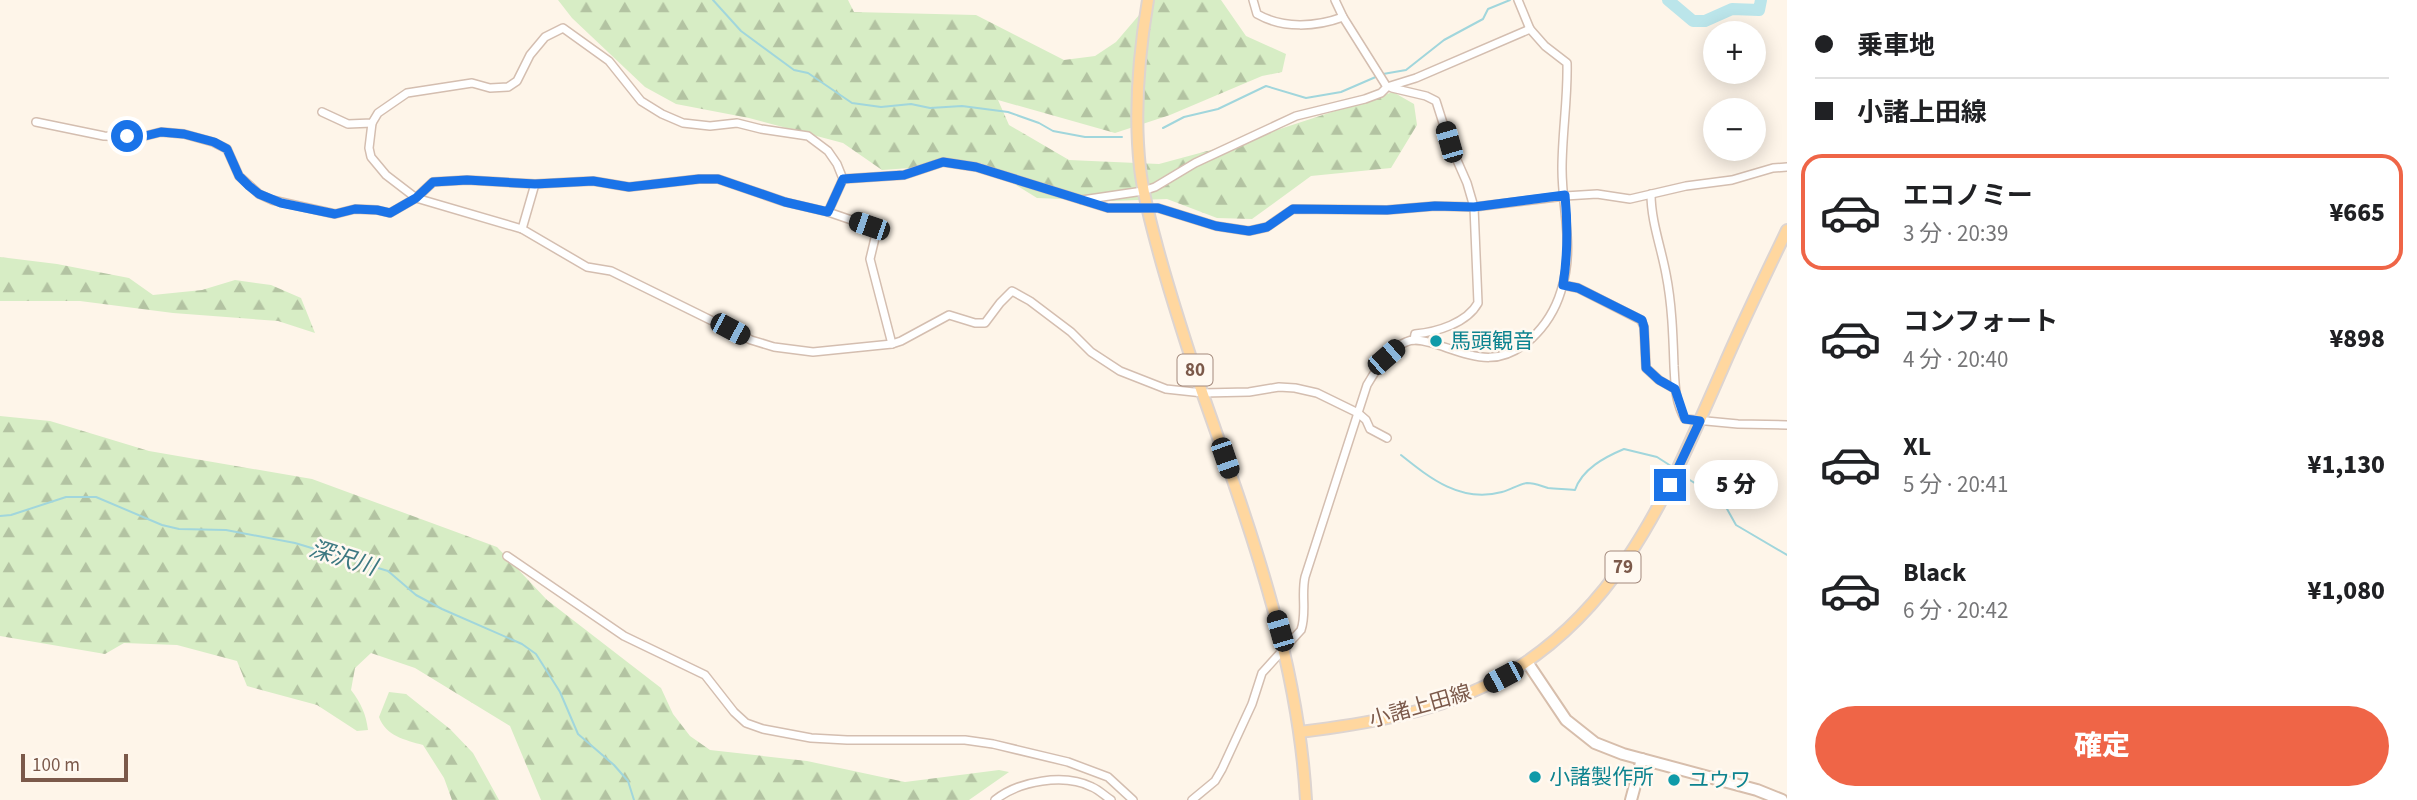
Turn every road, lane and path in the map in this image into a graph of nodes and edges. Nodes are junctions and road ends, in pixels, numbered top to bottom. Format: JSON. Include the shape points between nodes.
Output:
{"nodes":[{"id":1,"x":1148,"y":0,"type":"edge"},
{"id":2,"x":1253,"y":0,"type":"edge"},
{"id":3,"x":1335,"y":0,"type":"edge"},
{"id":4,"x":1518,"y":0,"type":"edge"},
{"id":5,"x":1343,"y":18,"type":"junction"},
{"id":6,"x":1530,"y":29,"type":"junction"},
{"id":7,"x":1387,"y":87,"type":"junction"},
{"id":8,"x":322,"y":112,"type":"dead end"},
{"id":9,"x":36,"y":122,"type":"dead end"},
{"id":10,"x":372,"y":123,"type":"junction"},
{"id":11,"x":1787,"y":167,"type":"edge"},
{"id":12,"x":843,"y":179,"type":"junction"},
{"id":13,"x":535,"y":184,"type":"junction"},
{"id":14,"x":1143,"y":191,"type":"junction"},
{"id":15,"x":1651,"y":194,"type":"junction"},
{"id":16,"x":1565,"y":195,"type":"junction"},
{"id":17,"x":416,"y":198,"type":"junction"},
{"id":18,"x":1082,"y":200,"type":"junction"},
{"id":19,"x":1474,"y":207,"type":"junction"},
{"id":20,"x":828,"y":212,"type":"junction"},
{"id":21,"x":522,"y":229,"type":"junction"},
{"id":22,"x":1787,"y":230,"type":"edge"},
{"id":23,"x":1563,"y":285,"type":"junction"},
{"id":24,"x":1414,"y":340,"type":"junction"},
{"id":25,"x":892,"y":344,"type":"junction"},
{"id":26,"x":1675,"y":389,"type":"junction"},
{"id":27,"x":1203,"y":393,"type":"junction"},
{"id":28,"x":1358,"y":413,"type":"junction"},
{"id":29,"x":1700,"y":421,"type":"junction"},
{"id":30,"x":1787,"y":425,"type":"edge"},
{"id":31,"x":1387,"y":438,"type":"dead end"},
{"id":32,"x":507,"y":556,"type":"dead end"},
{"id":33,"x":1285,"y":649,"type":"junction"},
{"id":34,"x":1527,"y":662,"type":"junction"},
{"id":35,"x":1300,"y":732,"type":"junction"},
{"id":36,"x":1642,"y":759,"type":"junction"},
{"id":37,"x":1756,"y":795,"type":"edge"},
{"id":38,"x":995,"y":800,"type":"edge"},
{"id":39,"x":1111,"y":800,"type":"edge"},
{"id":40,"x":1133,"y":800,"type":"edge"},
{"id":41,"x":1192,"y":800,"type":"edge"},
{"id":42,"x":1306,"y":800,"type":"edge"},
{"id":43,"x":1631,"y":800,"type":"edge"},
{"id":44,"x":1782,"y":800,"type":"edge"}],
"edges":[{"from":1,"to":14,"type":"main road","number":"80","via":[[1140,46],[1138,145]]},
{"from":2,"to":5,"type":"street","via":[[1257,14],[1265,18],[1300,25]]},
{"from":3,"to":5,"type":"street"},
{"from":4,"to":6,"type":"street"},
{"from":5,"to":7,"type":"street"},
{"from":6,"to":7,"type":"street"},
{"from":6,"to":16,"type":"street","via":[[1567,62],[1562,139]]},
{"from":7,"to":14,"type":"street","via":[[1365,99],[1296,116]]},
{"from":7,"to":19,"type":"street","via":[[1436,101]]},
{"from":8,"to":10,"type":"street","via":[[348,124]]},
{"from":9,"to":17,"type":"street","via":[[104,136],[141,137],[161,132],[214,142],[227,149],[239,176],[259,194],[322,213],[355,209],[390,213]]},
{"from":10,"to":12,"type":"street","via":[[378,113],[407,93],[472,83],[508,87],[517,81],[545,37],[563,28],[609,61],[641,101],[662,114],[683,122],[710,126],[737,122],[808,136],[828,151]]},
{"from":10,"to":17,"type":"street","via":[[371,157]]},
{"from":11,"to":15,"type":"street"},
{"from":12,"to":18,"type":"street","via":[[904,175],[943,162],[976,167]]},
{"from":12,"to":20,"type":"street"},
{"from":13,"to":17,"type":"street","via":[[433,182]]},
{"from":13,"to":20,"type":"street","via":[[593,181],[629,187],[718,179]]},
{"from":13,"to":21,"type":"street"},
{"from":14,"to":18,"type":"street"},
{"from":14,"to":27,"type":"main road","number":"80","via":[[1178,322]]},
{"from":15,"to":16,"type":"street","via":[[1630,199]]},
{"from":15,"to":26,"type":"street","via":[[1667,278]]},
{"from":16,"to":19,"type":"street"},
{"from":16,"to":23,"type":"street","via":[[1569,233]]},
{"from":17,"to":21,"type":"street"},
{"from":18,"to":19,"type":"street","bridge":true,"via":[[1108,208],[1158,208],[1249,231],[1267,227],[1293,209]]},
{"from":19,"to":24,"type":"street","via":[[1478,303],[1465,316],[1432,332],[1415,334]]},
{"from":20,"to":25,"type":"street","via":[[869,226],[876,234],[870,259]]},
{"from":21,"to":25,"type":"street","via":[[587,267],[611,271],[751,340],[813,352]]},
{"from":22,"to":29,"type":"main road","name":"小諸上田線","number":"79"},
{"from":23,"to":24,"type":"street","via":[[1544,327],[1504,356],[1486,358]]},
{"from":23,"to":26,"type":"street","via":[[1642,320],[1646,368]]},
{"from":24,"to":28,"type":"street","via":[[1405,342],[1381,363],[1367,385]]},
{"from":25,"to":27,"type":"street","via":[[949,315],[985,323],[1013,291],[1120,371],[1166,389]]},
{"from":26,"to":29,"type":"street","via":[[1685,419]]},
{"from":27,"to":28,"type":"street","via":[[1295,388]]},
{"from":27,"to":33,"type":"main road","number":"80"},
{"from":28,"to":31,"type":"street","via":[[1370,429]]},
{"from":28,"to":33,"type":"street","via":[[1305,577],[1304,622]]},
{"from":29,"to":30,"type":"street"},
{"from":29,"to":34,"type":"main road","name":"小諸上田線","number":"79","via":[[1653,520],[1621,570],[1569,628]]},
{"from":32,"to":40,"type":"street","via":[[624,636],[705,675],[746,723],[811,738],[993,744],[1108,777]]},
{"from":33,"to":35,"type":"main road","number":"80"},
{"from":33,"to":41,"type":"street","via":[[1262,673],[1215,781]]},
{"from":34,"to":35,"type":"main road","name":"小諸上田線","number":"79","via":[[1485,686],[1427,709]]},
{"from":34,"to":36,"type":"street","via":[[1576,730],[1608,749]]},
{"from":35,"to":42,"type":"main road"},
{"from":36,"to":37,"type":"street"},
{"from":36,"to":43,"type":"street"},
{"from":37,"to":44,"type":"street"},
{"from":38,"to":39,"type":"street","via":[[1019,786],[1040,781],[1091,786]]}]}
